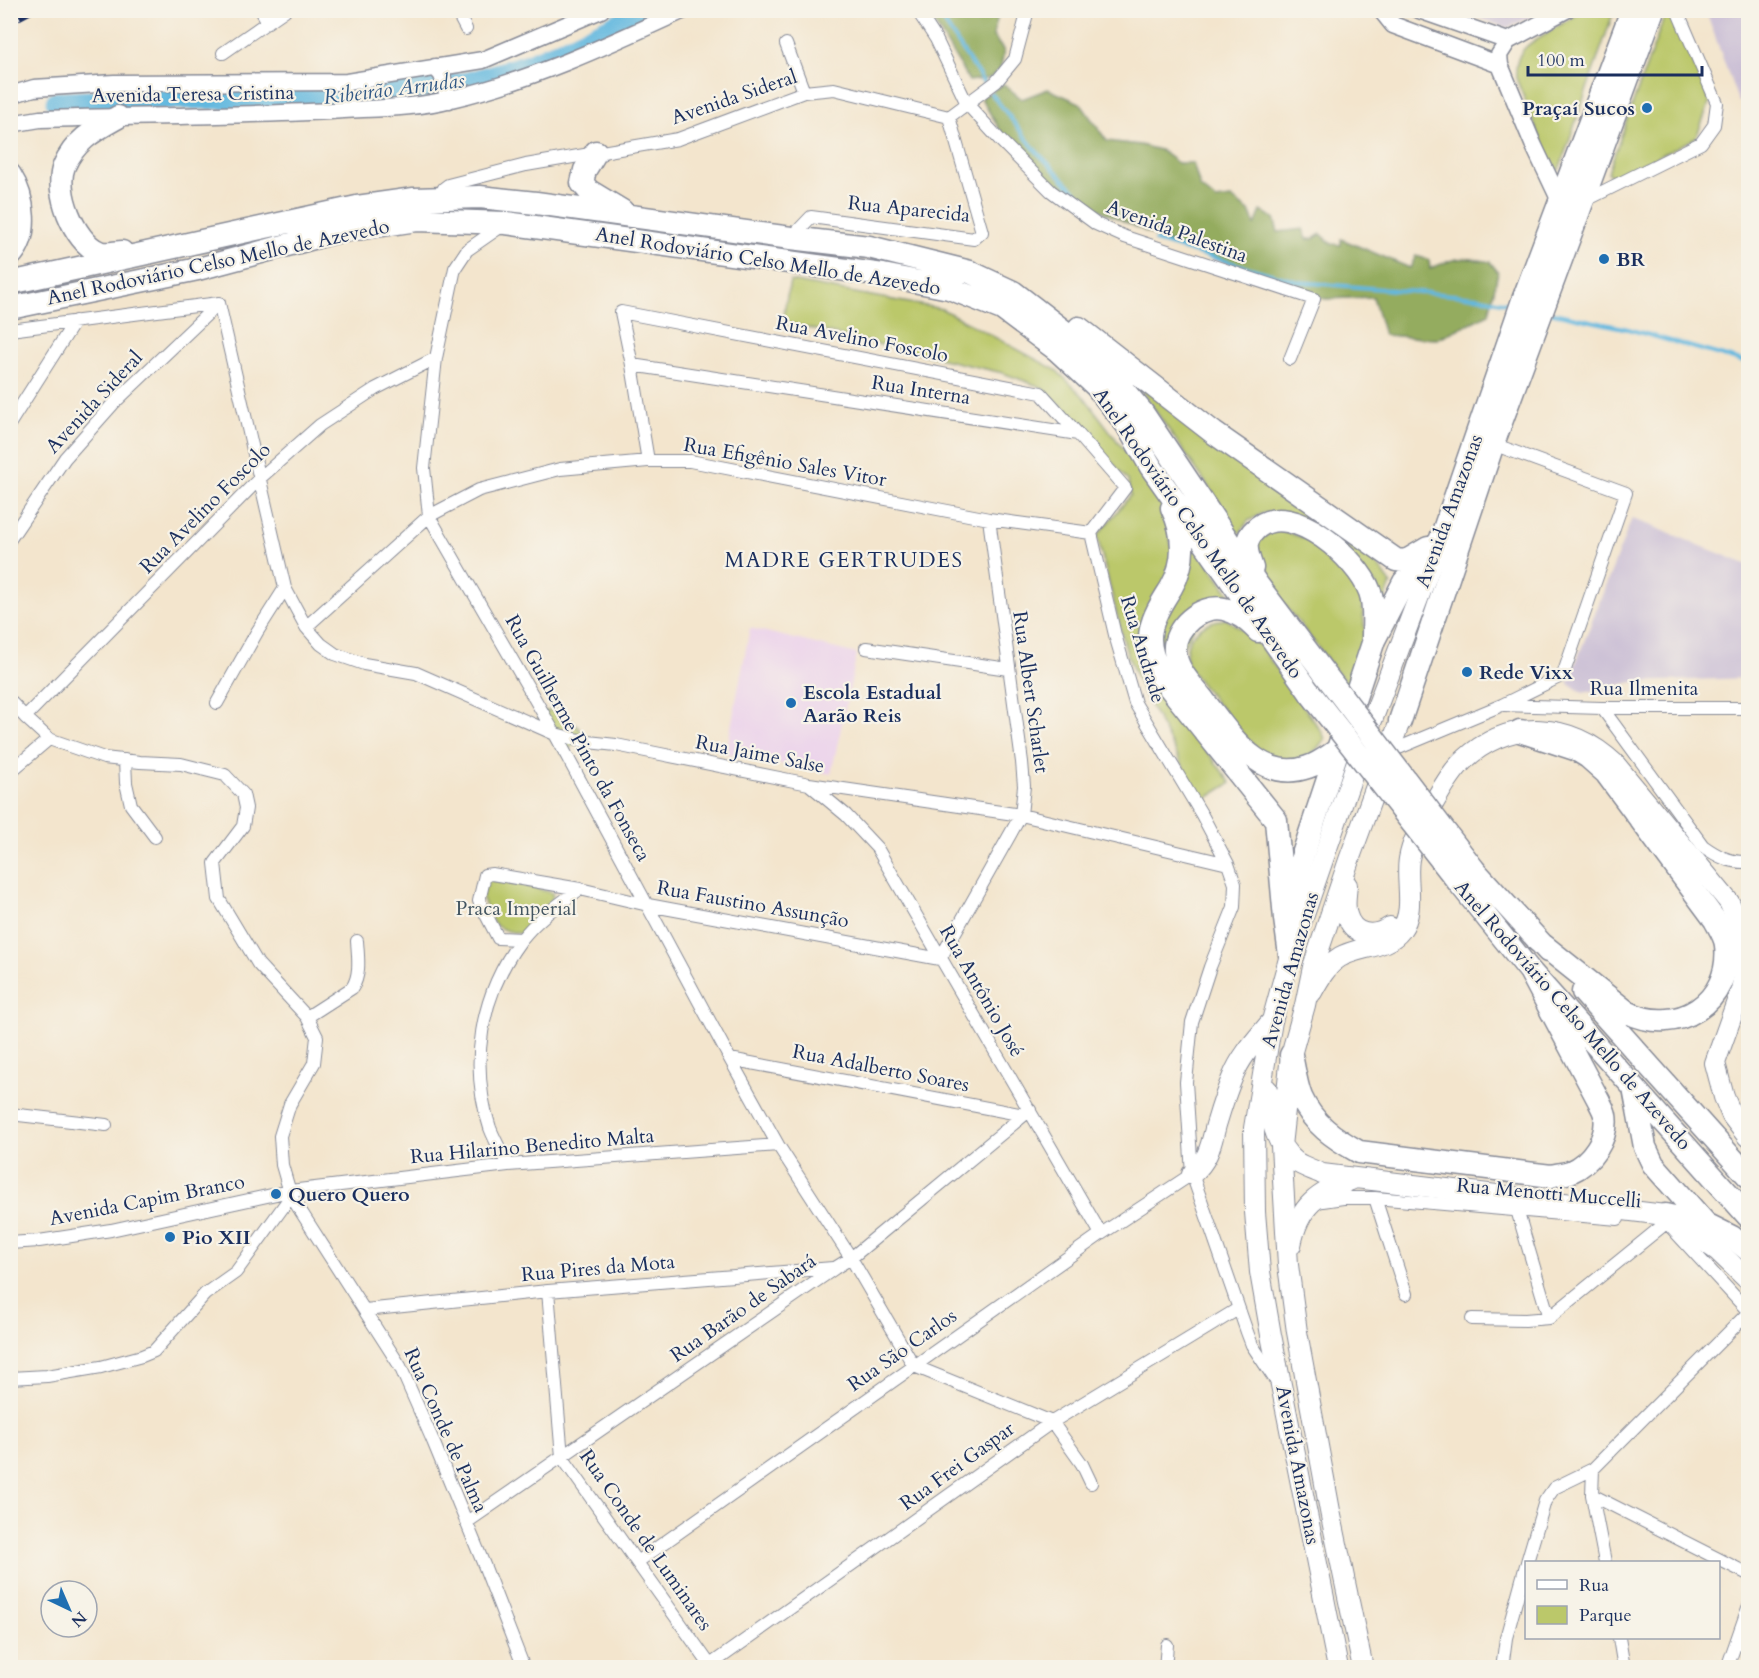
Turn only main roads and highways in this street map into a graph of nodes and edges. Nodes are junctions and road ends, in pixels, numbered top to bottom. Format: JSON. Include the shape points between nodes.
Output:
{"nodes":[{"id":1,"x":601,"y":10,"type":"edge"},
{"id":2,"x":684,"y":10,"type":"edge"},
{"id":3,"x":1381,"y":10,"type":"edge"},
{"id":4,"x":1419,"y":10,"type":"edge"},
{"id":5,"x":1566,"y":10,"type":"edge"},
{"id":6,"x":1632,"y":10,"type":"edge"},
{"id":7,"x":1653,"y":10,"type":"edge"},
{"id":8,"x":1508,"y":41,"type":"junction"},
{"id":9,"x":1500,"y":66,"type":"junction"},
{"id":10,"x":439,"y":71,"type":"junction"},
{"id":11,"x":10,"y":95,"type":"edge"},
{"id":12,"x":448,"y":97,"type":"junction"},
{"id":13,"x":118,"y":117,"type":"junction"},
{"id":14,"x":10,"y":124,"type":"edge"},
{"id":15,"x":596,"y":152,"type":"road end"},
{"id":16,"x":10,"y":176,"type":"edge"},
{"id":17,"x":1571,"y":201,"type":"junction"},
{"id":18,"x":631,"y":216,"type":"junction"},
{"id":19,"x":168,"y":249,"type":"junction"},
{"id":20,"x":10,"y":256,"type":"edge"},
{"id":21,"x":10,"y":283,"type":"edge"},
{"id":22,"x":1013,"y":292,"type":"junction"},
{"id":23,"x":10,"y":308,"type":"edge"},
{"id":24,"x":1523,"y":332,"type":"junction"},
{"id":25,"x":1151,"y":467,"type":"junction"},
{"id":26,"x":1440,"y":541,"type":"junction"},
{"id":27,"x":1257,"y":584,"type":"junction"},
{"id":28,"x":1374,"y":640,"type":"junction"},
{"id":29,"x":1306,"y":686,"type":"junction"},
{"id":30,"x":1400,"y":721,"type":"joint"},
{"id":31,"x":1520,"y":731,"type":"junction"},
{"id":32,"x":1336,"y":751,"type":"junction"},
{"id":33,"x":1348,"y":860,"type":"junction"},
{"id":34,"x":1467,"y":877,"type":"junction"},
{"id":35,"x":1409,"y":908,"type":"junction"},
{"id":36,"x":1285,"y":909,"type":"junction"},
{"id":37,"x":1538,"y":941,"type":"junction"},
{"id":38,"x":1290,"y":955,"type":"junction"},
{"id":39,"x":1530,"y":971,"type":"junction"},
{"id":40,"x":1305,"y":1005,"type":"junction"},
{"id":41,"x":1272,"y":1021,"type":"junction"},
{"id":42,"x":1291,"y":1055,"type":"junction"},
{"id":43,"x":1264,"y":1064,"type":"junction"},
{"id":44,"x":1634,"y":1087,"type":"junction"},
{"id":45,"x":1749,"y":1137,"type":"edge"},
{"id":46,"x":1281,"y":1146,"type":"junction"},
{"id":47,"x":1192,"y":1174,"type":"road end"},
{"id":48,"x":1749,"y":1176,"type":"edge"},
{"id":49,"x":1354,"y":1179,"type":"junction"},
{"id":50,"x":1749,"y":1216,"type":"edge"},
{"id":51,"x":1665,"y":1219,"type":"junction"},
{"id":52,"x":1706,"y":1224,"type":"junction"},
{"id":53,"x":1749,"y":1250,"type":"edge"},
{"id":54,"x":1288,"y":1265,"type":"junction"},
{"id":55,"x":1749,"y":1280,"type":"edge"},
{"id":56,"x":1283,"y":1392,"type":"junction"},
{"id":57,"x":1308,"y":1395,"type":"junction"},
{"id":58,"x":1338,"y":1668,"type":"edge"},
{"id":59,"x":1363,"y":1668,"type":"edge"}],
"edges":[{"from":1,"to":10,"type":"main road","name":"Avenida Teresa Cristina","via":[[483,60]]},
{"from":2,"to":12,"type":"main road","name":"Avenida Teresa Cristina","via":[[571,61],[508,84]]},
{"from":3,"to":9,"type":"main road","via":[[1393,25]]},
{"from":4,"to":8,"type":"main road"},
{"from":5,"to":8,"type":"main road"},
{"from":6,"to":17,"type":"highway"},
{"from":7,"to":17,"type":"highway"},
{"from":8,"to":9,"type":"main road","via":[[1499,55]]},
{"from":9,"to":17,"type":"main road","via":[[1538,155]]},
{"from":10,"to":11,"type":"main road","name":"Avenida Teresa Cristina","via":[[347,82],[114,83],[34,88]]},
{"from":10,"to":12,"type":"main road"},
{"from":12,"to":13,"type":"main road","name":"Avenida Teresa Cristina","via":[[395,107]]},
{"from":13,"to":14,"type":"main road","name":"Avenida Teresa Cristina","via":[[40,119]]},
{"from":13,"to":19,"type":"highway","via":[[84,136],[63,168],[63,191],[73,225],[80,237],[98,252]]},
{"from":15,"to":18,"type":"highway","via":[[582,183]]},
{"from":16,"to":20,"type":"highway","via":[[19,191],[24,213],[16,250]]},
{"from":17,"to":24,"type":"highway","name":"Avenida Amazonas"},
{"from":18,"to":19,"type":"highway","name":"Anel Rodoviário Celso Mello de Azevedo","via":[[480,197],[414,199],[357,207]]},
{"from":18,"to":22,"type":"highway","name":"Anel Rodoviário Celso Mello de Azevedo","via":[[868,247],[970,272]]},
{"from":19,"to":21,"type":"highway","name":"Anel Rodoviário Celso Mello de Azevedo"},
{"from":22,"to":26,"type":"highway","via":[[1081,328],[1214,433],[1396,560],[1406,561]]},
{"from":22,"to":27,"type":"highway","name":"Anel Rodoviário Celso Mello de Azevedo","via":[[1070,336],[1142,412]]},
{"from":23,"to":25,"type":"highway","name":"Anel Rodoviário Celso Mello de Azevedo","via":[[198,269],[336,232],[417,220],[506,223],[882,274],[949,288],[1002,309],[1058,350],[1096,386],[1127,425]]},
{"from":24,"to":26,"type":"highway","name":"Avenida Amazonas"},
{"from":24,"to":30,"type":"highway","name":"Avenida Amazonas","via":[[1493,444]]},
{"from":25,"to":29,"type":"highway","name":"Anel Rodoviário Celso Mello de Azevedo"},
{"from":25,"to":36,"type":"highway","via":[[1177,519],[1183,555],[1151,630],[1154,660],[1162,678],[1276,820]]},
{"from":26,"to":28,"type":"highway","via":[[1404,582]]},
{"from":26,"to":38,"type":"main road","name":"Avenida Amazonas","via":[[1363,744]]},
{"from":27,"to":28,"type":"highway","via":[[1246,540],[1252,532],[1264,523],[1280,520],[1308,529],[1347,556],[1365,580],[1371,594]]},
{"from":27,"to":34,"type":"highway","name":"Anel Rodoviário Celso Mello de Azevedo","bridge":true},
{"from":28,"to":32,"type":"highway"},
{"from":29,"to":32,"type":"highway","via":[[1249,622],[1223,608],[1198,614],[1178,635],[1174,650],[1179,668],[1240,747],[1261,764],[1297,770],[1308,768]]},
{"from":29,"to":34,"type":"highway","name":"Anel Rodoviário Celso Mello de Azevedo","bridge":true},
{"from":30,"to":33,"type":"main road","name":"Avenida Amazonas"},
{"from":31,"to":35,"type":"main road","via":[[1489,743],[1465,759],[1439,794],[1423,820],[1409,858]]},
{"from":31,"to":37,"type":"highway","via":[[1583,753],[1606,773],[1715,920],[1724,938],[1726,966],[1716,991],[1692,1013],[1670,1022],[1640,1019]]},
{"from":31,"to":45,"type":"main road","via":[[1566,733],[1606,755],[1729,903],[1747,950],[1741,990],[1715,1063],[1732,1116]]},
{"from":32,"to":36,"type":"highway"},
{"from":33,"to":35,"type":"main road","via":[[1347,917],[1362,934],[1383,932]]},
{"from":33,"to":40,"type":"main road","name":"Avenida Amazonas","via":[[1313,967]]},
{"from":34,"to":37,"type":"highway","name":"Anel Rodoviário Celso Mello de Azevedo"},
{"from":34,"to":39,"type":"highway","name":"Anel Rodoviário Celso Mello de Azevedo"},
{"from":35,"to":40,"type":"main road","via":[[1405,923],[1394,937],[1334,961]]},
{"from":36,"to":38,"type":"highway"},
{"from":37,"to":48,"type":"highway","name":"Anel Rodoviário Celso Mello de Azevedo"},
{"from":38,"to":41,"type":"main road","name":"Avenida Amazonas"},
{"from":39,"to":42,"type":"highway","via":[[1605,1116],[1601,1143],[1588,1159],[1569,1172],[1551,1176],[1359,1152],[1318,1123],[1301,1096]]},
{"from":39,"to":44,"type":"highway","name":"Anel Rodoviário Celso Mello de Azevedo"},
{"from":40,"to":42,"type":"main road","name":"Avenida Amazonas"},
{"from":41,"to":43,"type":"main road","name":"Avenida Amazonas"},
{"from":41,"to":47,"type":"main road","via":[[1233,1075],[1211,1148]]},
{"from":42,"to":46,"type":"main road","name":"Avenida Amazonas"},
{"from":43,"to":46,"type":"main road","via":[[1269,1113]]},
{"from":43,"to":56,"type":"main road","name":"Avenida Amazonas","via":[[1254,1128],[1255,1212],[1260,1272]]},
{"from":44,"to":50,"type":"highway","name":"Anel Rodoviário Celso Mello de Azevedo"},
{"from":44,"to":52,"type":"highway","via":[[1645,1148],[1653,1164]]},
{"from":46,"to":49,"type":"main road","via":[[1300,1164],[1322,1174]]},
{"from":46,"to":54,"type":"main road","name":"Avenida Amazonas"},
{"from":49,"to":51,"type":"main road"},
{"from":49,"to":54,"type":"main road","via":[[1309,1203],[1294,1231]]},
{"from":51,"to":52,"type":"highway"},
{"from":51,"to":55,"type":"main road","via":[[1718,1251]]},
{"from":52,"to":53,"type":"highway"},
{"from":54,"to":57,"type":"main road","name":"Avenida Amazonas"},
{"from":56,"to":57,"type":"main road"},
{"from":56,"to":58,"type":"main road","name":"Avenida Amazonas"},
{"from":57,"to":59,"type":"main road","name":"Avenida Amazonas"}]}
